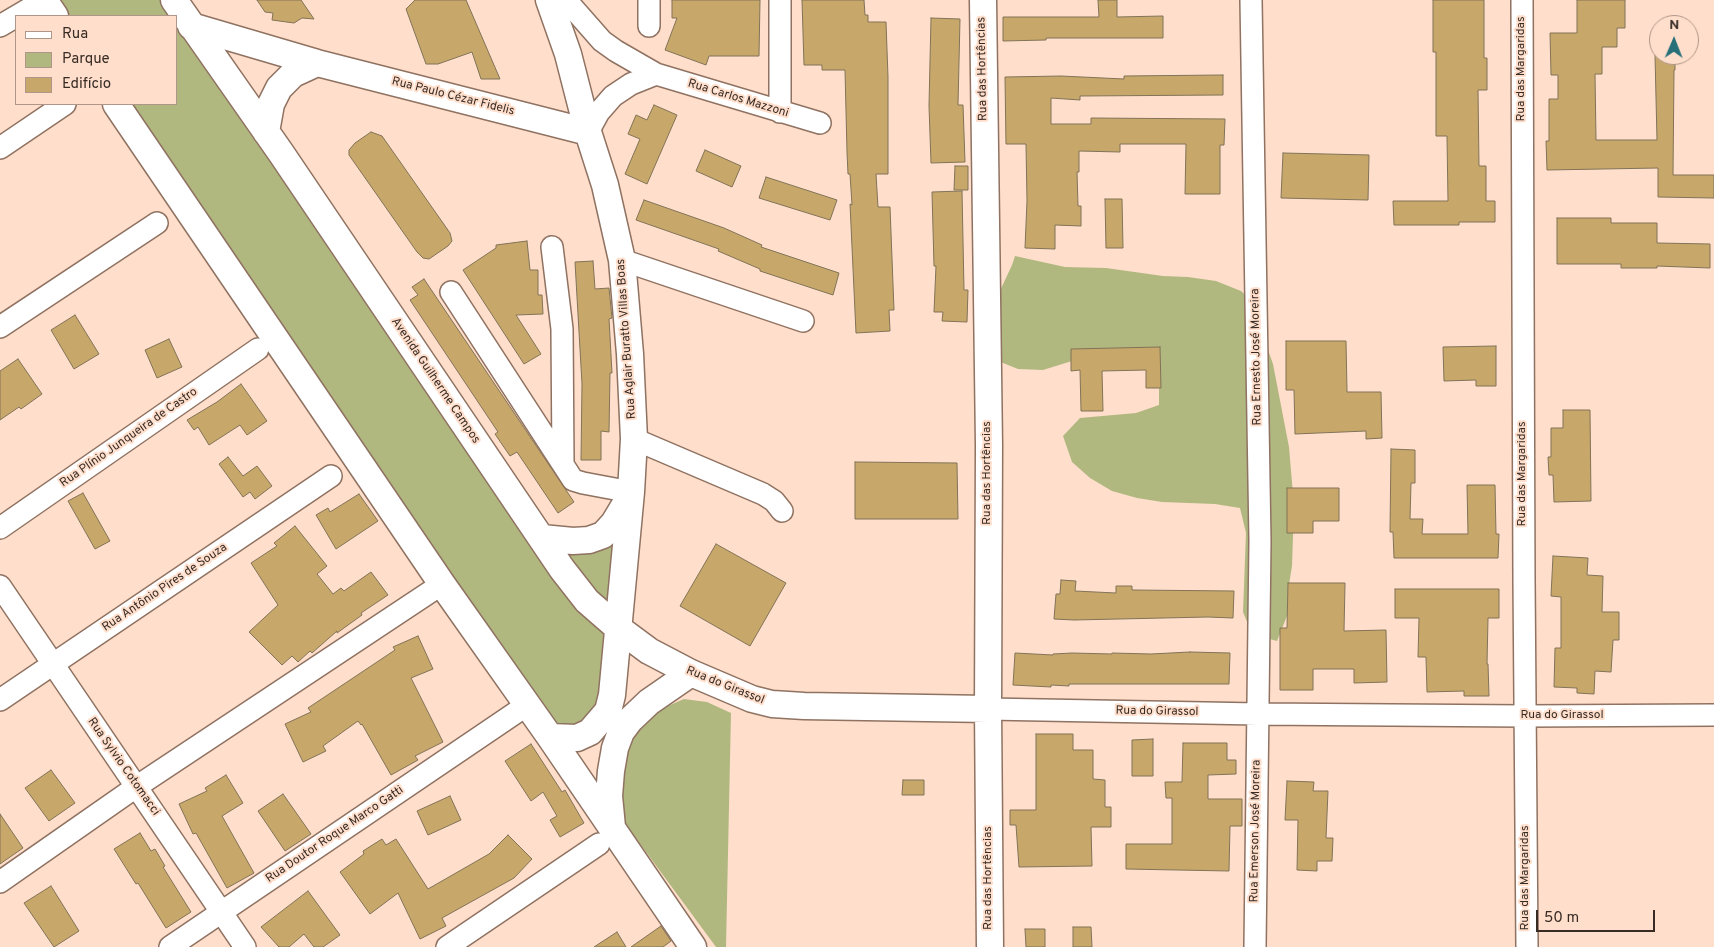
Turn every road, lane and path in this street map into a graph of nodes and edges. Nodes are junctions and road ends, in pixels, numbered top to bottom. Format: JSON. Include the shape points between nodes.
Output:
{"nodes":[{"id":1,"x":44,"y":0,"type":"edge"},
{"id":2,"x":174,"y":0,"type":"edge"},
{"id":3,"x":549,"y":0,"type":"edge"},
{"id":4,"x":566,"y":0,"type":"edge"},
{"id":5,"x":649,"y":0,"type":"edge"},
{"id":6,"x":780,"y":0,"type":"edge"},
{"id":7,"x":982,"y":0,"type":"edge"},
{"id":8,"x":1251,"y":0,"type":"edge"},
{"id":9,"x":1522,"y":0,"type":"edge"},
{"id":10,"x":19,"y":15,"type":"edge"},
{"id":11,"x":54,"y":15,"type":"edge"},
{"id":12,"x":15,"y":17,"type":"edge"},
{"id":13,"x":0,"y":26,"type":"edge"},
{"id":14,"x":191,"y":26,"type":"junction"},
{"id":15,"x":649,"y":26,"type":"dead end"},
{"id":16,"x":317,"y":63,"type":"junction"},
{"id":17,"x":656,"y":74,"type":"junction"},
{"id":18,"x":64,"y":105,"type":"edge"},
{"id":19,"x":117,"y":105,"type":"edge"},
{"id":20,"x":780,"y":112,"type":"junction"},
{"id":21,"x":820,"y":123,"type":"dead end"},
{"id":22,"x":266,"y":132,"type":"junction"},
{"id":23,"x":588,"y":132,"type":"junction"},
{"id":24,"x":0,"y":148,"type":"edge"},
{"id":25,"x":158,"y":223,"type":"dead end"},
{"id":26,"x":552,"y":247,"type":"dead end"},
{"id":27,"x":622,"y":260,"type":"junction"},
{"id":28,"x":451,"y":292,"type":"dead end"},
{"id":29,"x":803,"y":321,"type":"dead end"},
{"id":30,"x":0,"y":327,"type":"edge"},
{"id":31,"x":258,"y":349,"type":"dead end"},
{"id":32,"x":634,"y":439,"type":"junction"},
{"id":33,"x":563,"y":463,"type":"junction"},
{"id":34,"x":331,"y":476,"type":"dead end"},
{"id":35,"x":631,"y":492,"type":"junction"},
{"id":36,"x":782,"y":511,"type":"dead end"},
{"id":37,"x":0,"y":528,"type":"edge"},
{"id":38,"x":542,"y":538,"type":"junction"},
{"id":39,"x":442,"y":584,"type":"junction"},
{"id":40,"x":0,"y":586,"type":"edge"},
{"id":41,"x":618,"y":628,"type":"junction"},
{"id":42,"x":52,"y":664,"type":"junction"},
{"id":43,"x":691,"y":673,"type":"junction"},
{"id":44,"x":0,"y":700,"type":"edge"},
{"id":45,"x":527,"y":705,"type":"junction"},
{"id":46,"x":988,"y":709,"type":"junction"},
{"id":47,"x":1258,"y":714,"type":"junction"},
{"id":48,"x":1714,"y":715,"type":"edge"},
{"id":49,"x":1525,"y":716,"type":"junction"},
{"id":50,"x":550,"y":737,"type":"junction"},
{"id":51,"x":136,"y":787,"type":"junction"},
{"id":52,"x":606,"y":837,"type":"junction"},
{"id":53,"x":0,"y":882,"type":"edge"},
{"id":54,"x":222,"y":912,"type":"junction"},
{"id":55,"x":170,"y":947,"type":"edge"},
{"id":56,"x":245,"y":947,"type":"edge"},
{"id":57,"x":447,"y":947,"type":"edge"},
{"id":58,"x":693,"y":947,"type":"edge"},
{"id":59,"x":990,"y":947,"type":"edge"},
{"id":60,"x":1255,"y":947,"type":"edge"},
{"id":61,"x":1526,"y":947,"type":"edge"}],
"edges":[{"from":1,"to":10,"type":"street"},
{"from":1,"to":11,"type":"main road"},
{"from":2,"to":14,"type":"main road","name":"Avenida Guilherme Campos"},
{"from":3,"to":23,"type":"main road","name":"Rua Aglair Buratto Villas Boas","via":[[568,54]]},
{"from":4,"to":17,"type":"street","name":"Rua Carlos Mazzoni","via":[[602,41]]},
{"from":5,"to":15,"type":"street"},
{"from":6,"to":20,"type":"street"},
{"from":7,"to":46,"type":"main road","name":"Rua das Hortências","via":[[989,445]]},
{"from":8,"to":47,"type":"street","name":"Rua Ernesto José Moreira","via":[[1260,541]]},
{"from":9,"to":49,"type":"street","name":"Rua das Margaridas"},
{"from":12,"to":13,"type":"street"},
{"from":14,"to":16,"type":"main road","name":"Rua Paulo Cézar Fidelis"},
{"from":14,"to":22,"type":"main road","name":"Avenida Guilherme Campos"},
{"from":16,"to":22,"type":"main road","via":[[293,74],[278,88],[271,104]]},
{"from":16,"to":23,"type":"main road","name":"Rua Paulo Cézar Fidelis"},
{"from":17,"to":20,"type":"street","name":"Rua Carlos Mazzoni"},
{"from":17,"to":23,"type":"street","via":[[631,84],[614,96],[599,112]]},
{"from":18,"to":24,"type":"street"},
{"from":19,"to":39,"type":"main road"},
{"from":20,"to":21,"type":"street","name":"Rua Carlos Mazzoni"},
{"from":22,"to":38,"type":"main road","name":"Avenida Guilherme Campos"},
{"from":23,"to":27,"type":"main road","name":"Rua Aglair Buratto Villas Boas","via":[[605,185]]},
{"from":25,"to":30,"type":"street"},
{"from":26,"to":33,"type":"street","via":[[562,329]]},
{"from":27,"to":29,"type":"street"},
{"from":27,"to":32,"type":"main road","name":"Rua Aglair Buratto Villas Boas"},
{"from":28,"to":33,"type":"street"},
{"from":31,"to":37,"type":"street","name":"Rua Plínio Junqueira de Castro"},
{"from":32,"to":35,"type":"main road","name":"Rua Aglair Buratto Villas Boas"},
{"from":32,"to":36,"type":"street","via":[[763,494]]},
{"from":33,"to":35,"type":"street","via":[[573,480]]},
{"from":34,"to":42,"type":"street","name":"Rua Antônio Pires de Souza"},
{"from":35,"to":38,"type":"main road","via":[[614,523],[603,535],[573,541]]},
{"from":35,"to":41,"type":"main road","name":"Rua Aglair Buratto Villas Boas"},
{"from":38,"to":41,"type":"main road","name":"Avenida Guilherme Campos","via":[[587,601]]},
{"from":39,"to":45,"type":"main road"},
{"from":39,"to":51,"type":"street"},
{"from":40,"to":42,"type":"street","name":"Rua Sylvio Cotomacci"},
{"from":41,"to":43,"type":"main road","name":"Rua do Girassol","via":[[649,651]]},
{"from":41,"to":50,"type":"main road","via":[[608,711],[590,732],[577,738]]},
{"from":42,"to":44,"type":"street","name":"Rua Antônio Pires de Souza"},
{"from":42,"to":51,"type":"street","name":"Rua Sylvio Cotomacci"},
{"from":43,"to":46,"type":"main road","name":"Rua do Girassol","via":[[736,693],[772,704]]},
{"from":43,"to":52,"type":"main road","via":[[650,702],[621,732],[611,771]]},
{"from":45,"to":50,"type":"main road"},
{"from":45,"to":54,"type":"street","name":"Rua Doutor Roque Marco Gatti"},
{"from":46,"to":47,"type":"street","name":"Rua do Girassol"},
{"from":46,"to":59,"type":"main road","name":"Rua das Hortências"},
{"from":47,"to":49,"type":"street","name":"Rua do Girassol"},
{"from":47,"to":60,"type":"street","name":"Rua Emerson José Moreira"},
{"from":48,"to":49,"type":"street","name":"Rua do Girassol"},
{"from":49,"to":61,"type":"street","name":"Rua das Margaridas"},
{"from":50,"to":52,"type":"main road"},
{"from":51,"to":53,"type":"street"},
{"from":51,"to":54,"type":"street","name":"Rua Sylvio Cotomacci"},
{"from":52,"to":57,"type":"street"},
{"from":52,"to":58,"type":"main road"},
{"from":54,"to":55,"type":"street","name":"Rua Doutor Roque Marco Gatti"},
{"from":54,"to":56,"type":"street","name":"Rua Sylvio Cotomacci"}]}
